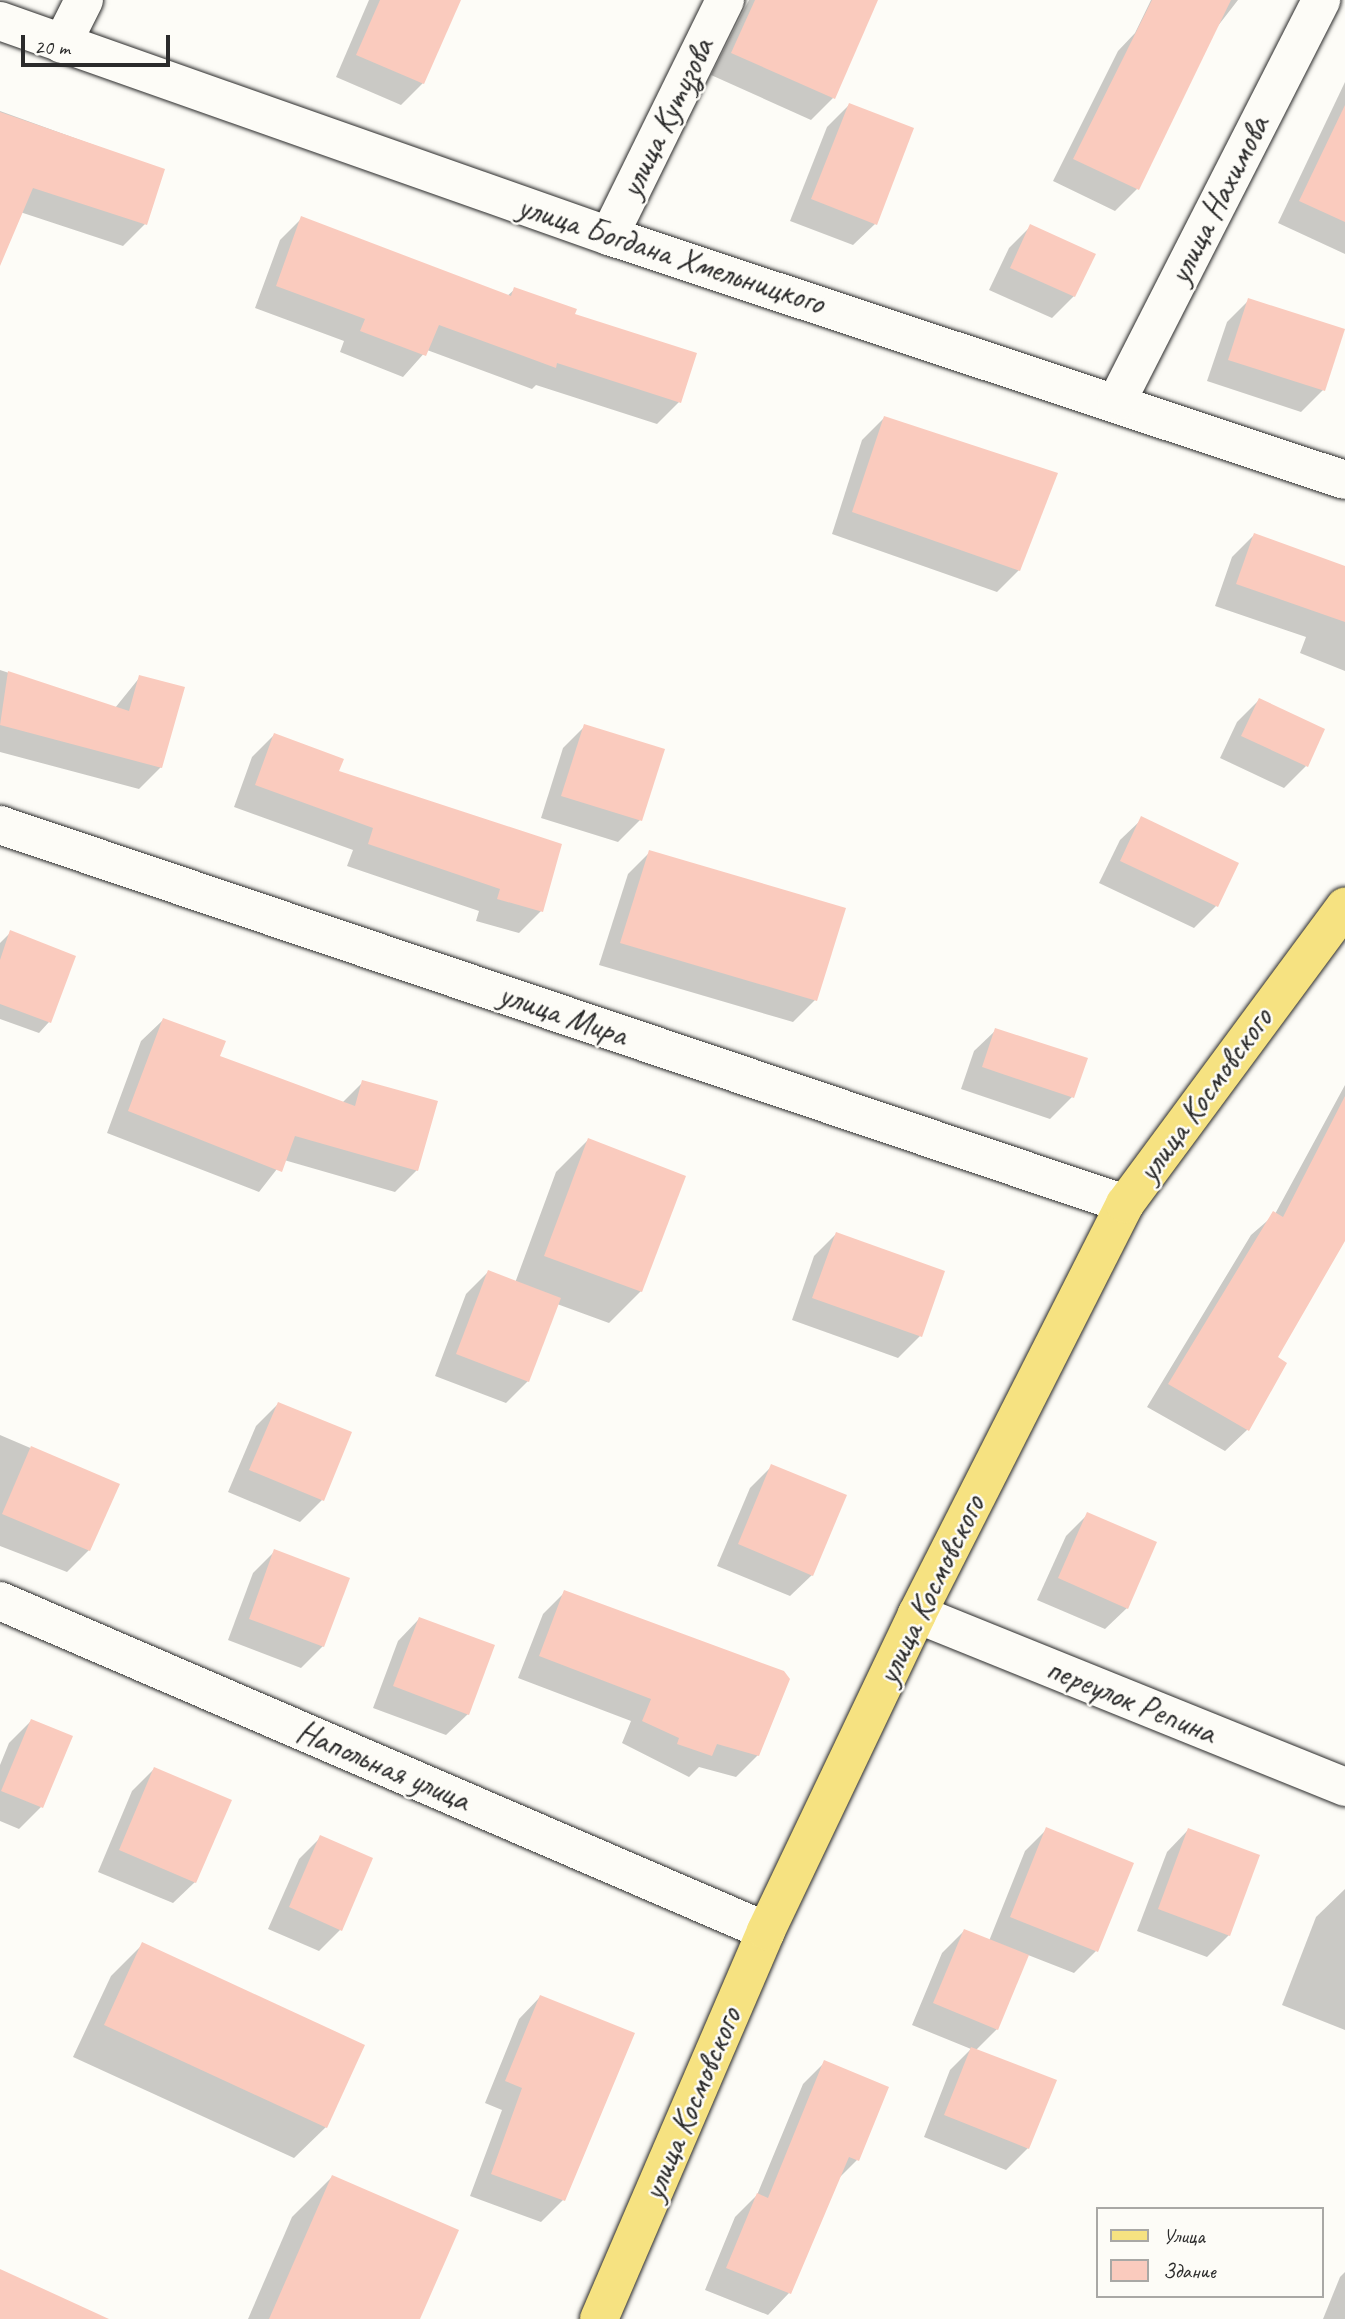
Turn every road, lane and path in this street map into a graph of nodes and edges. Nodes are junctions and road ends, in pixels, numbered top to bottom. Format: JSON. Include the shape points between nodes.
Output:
{"nodes":[{"id":1,"x":84,"y":0,"type":"edge"},
{"id":2,"x":725,"y":0,"type":"edge"},
{"id":3,"x":1321,"y":0,"type":"edge"},
{"id":4,"x":0,"y":21,"type":"edge"},
{"id":5,"x":62,"y":44,"type":"junction"},
{"id":6,"x":610,"y":236,"type":"junction"},
{"id":7,"x":1117,"y":401,"type":"junction"},
{"id":8,"x":1345,"y":480,"type":"edge"},
{"id":9,"x":0,"y":825,"type":"edge"},
{"id":10,"x":1345,"y":907,"type":"edge"},
{"id":11,"x":1125,"y":1204,"type":"junction"},
{"id":12,"x":0,"y":1601,"type":"edge"},
{"id":13,"x":917,"y":1614,"type":"junction"},
{"id":14,"x":1345,"y":1787,"type":"edge"},
{"id":15,"x":766,"y":1931,"type":"junction"},
{"id":16,"x":599,"y":2319,"type":"edge"}],
"edges":[{"from":1,"to":5,"type":"street"},
{"from":2,"to":6,"type":"street","name":"улица Кутузова"},
{"from":3,"to":7,"type":"street","name":"улица Нахимова"},
{"from":4,"to":5,"type":"street","name":"улица Богдана Хмельницкого"},
{"from":5,"to":6,"type":"street","name":"улица Богдана Хмельницкого"},
{"from":6,"to":7,"type":"street","name":"улица Богдана Хмельницкого"},
{"from":7,"to":8,"type":"street","name":"улица Богдана Хмельницкого"},
{"from":9,"to":11,"type":"street","name":"улица Мира"},
{"from":10,"to":11,"type":"main road","name":"улица Космовского"},
{"from":11,"to":13,"type":"main road","name":"улица Космовского"},
{"from":12,"to":15,"type":"street","name":"Напольная улица"},
{"from":13,"to":14,"type":"street","name":"переулок Репина"},
{"from":13,"to":15,"type":"main road","name":"улица Космовского"},
{"from":15,"to":16,"type":"main road","name":"улица Космовского"}]}
